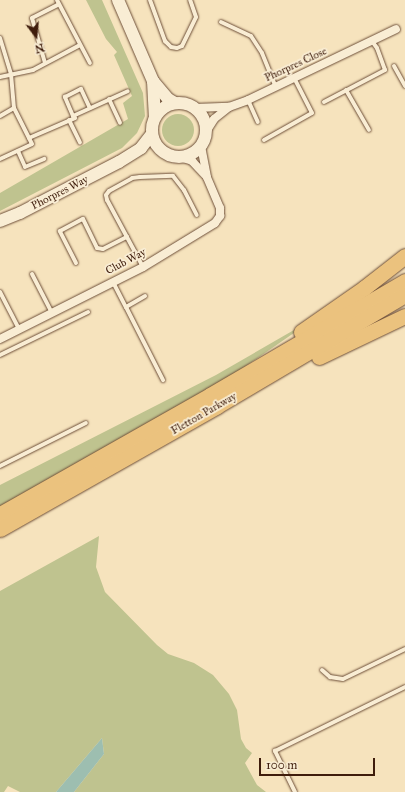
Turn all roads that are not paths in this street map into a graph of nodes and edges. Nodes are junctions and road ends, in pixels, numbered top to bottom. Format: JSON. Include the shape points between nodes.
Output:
{"nodes":[{"id":1,"x":118,"y":0,"type":"edge"},
{"id":2,"x":150,"y":0,"type":"edge"},
{"id":3,"x":190,"y":0,"type":"edge"},
{"id":4,"x":58,"y":2,"type":"edge"},
{"id":5,"x":221,"y":22,"type":"dead end"},
{"id":6,"x":396,"y":28,"type":"dead end"},
{"id":7,"x":0,"y":38,"type":"edge"},
{"id":8,"x":372,"y":41,"type":"junction"},
{"id":9,"x":80,"y":45,"type":"junction"},
{"id":10,"x":90,"y":63,"type":"dead end"},
{"id":11,"x":45,"y":64,"type":"junction"},
{"id":12,"x":394,"y":66,"type":"dead end"},
{"id":13,"x":10,"y":74,"type":"junction"},
{"id":14,"x":0,"y":77,"type":"edge"},
{"id":15,"x":296,"y":79,"type":"junction"},
{"id":16,"x":153,"y":81,"type":"junction"},
{"id":17,"x":405,"y":86,"type":"edge"},
{"id":18,"x":276,"y":87,"type":"junction"},
{"id":19,"x":346,"y":90,"type":"junction"},
{"id":20,"x":128,"y":91,"type":"dead end"},
{"id":21,"x":109,"y":99,"type":"junction"},
{"id":22,"x":248,"y":100,"type":"junction"},
{"id":23,"x":324,"y":102,"type":"dead end"},
{"id":24,"x":175,"y":103,"type":"junction"},
{"id":25,"x":229,"y":107,"type":"junction"},
{"id":26,"x":14,"y":108,"type":"junction"},
{"id":27,"x":90,"y":108,"type":"junction"},
{"id":28,"x":195,"y":108,"type":"junction"},
{"id":29,"x":0,"y":116,"type":"edge"},
{"id":30,"x":73,"y":116,"type":"junction"},
{"id":31,"x":156,"y":116,"type":"junction"},
{"id":32,"x":69,"y":120,"type":"junction"},
{"id":33,"x":258,"y":122,"type":"dead end"},
{"id":34,"x":120,"y":123,"type":"dead end"},
{"id":35,"x":369,"y":130,"type":"dead end"},
{"id":36,"x":206,"y":132,"type":"junction"},
{"id":37,"x":152,"y":134,"type":"junction"},
{"id":38,"x":29,"y":138,"type":"junction"},
{"id":39,"x":264,"y":140,"type":"dead end"},
{"id":40,"x":80,"y":143,"type":"dead end"},
{"id":41,"x":201,"y":145,"type":"junction"},
{"id":42,"x":18,"y":151,"type":"junction"},
{"id":43,"x":165,"y":153,"type":"junction"},
{"id":44,"x":180,"y":157,"type":"junction"},
{"id":45,"x":0,"y":159,"type":"edge"},
{"id":46,"x":44,"y":159,"type":"dead end"},
{"id":47,"x":119,"y":162,"type":"junction"},
{"id":48,"x":207,"y":177,"type":"junction"},
{"id":49,"x":20,"y":213,"type":"junction"},
{"id":50,"x":197,"y":215,"type":"dead end"},
{"id":51,"x":0,"y":221,"type":"edge"},
{"id":52,"x":0,"y":226,"type":"edge"},
{"id":53,"x":127,"y":237,"type":"junction"},
{"id":54,"x":405,"y":256,"type":"edge"},
{"id":55,"x":76,"y":263,"type":"dead end"},
{"id":56,"x":143,"y":267,"type":"junction"},
{"id":57,"x":32,"y":274,"type":"dead end"},
{"id":58,"x":405,"y":281,"type":"edge"},
{"id":59,"x":113,"y":282,"type":"junction"},
{"id":60,"x":0,"y":292,"type":"edge"},
{"id":61,"x":405,"y":295,"type":"edge"},
{"id":62,"x":145,"y":296,"type":"dead end"},
{"id":63,"x":126,"y":307,"type":"junction"},
{"id":64,"x":88,"y":312,"type":"dead end"},
{"id":65,"x":52,"y":313,"type":"junction"},
{"id":66,"x":405,"y":316,"type":"edge"},
{"id":67,"x":19,"y":329,"type":"junction"},
{"id":68,"x":0,"y":339,"type":"edge"},
{"id":69,"x":0,"y":355,"type":"edge"},
{"id":70,"x":163,"y":380,"type":"dead end"},
{"id":71,"x":214,"y":401,"type":"junction"},
{"id":72,"x":86,"y":423,"type":"dead end"},
{"id":73,"x":0,"y":466,"type":"edge"},
{"id":74,"x":0,"y":514,"type":"edge"},
{"id":75,"x":0,"y":529,"type":"edge"},
{"id":76,"x":405,"y":649,"type":"edge"},
{"id":77,"x":322,"y":670,"type":"dead end"},
{"id":78,"x":405,"y":687,"type":"edge"},
{"id":79,"x":295,"y":792,"type":"edge"}],
"edges":[{"from":1,"to":16,"type":"street"},
{"from":2,"to":3,"type":"lane","via":[[166,41],[171,48],[177,48],[182,46],[196,17]]},
{"from":4,"to":9,"type":"lane"},
{"from":4,"to":11,"type":"lane","via":[[32,18]]},
{"from":5,"to":18,"type":"lane","via":[[251,36],[262,53]]},
{"from":6,"to":8,"type":"street","name":"Phorpres Close"},
{"from":7,"to":13,"type":"lane"},
{"from":8,"to":15,"type":"street","name":"Phorpres Close"},
{"from":8,"to":19,"type":"lane","via":[[385,70]]},
{"from":9,"to":10,"type":"lane"},
{"from":9,"to":11,"type":"lane"},
{"from":11,"to":13,"type":"lane","via":[[33,70]]},
{"from":12,"to":17,"type":"lane"},
{"from":13,"to":14,"type":"lane"},
{"from":13,"to":26,"type":"lane"},
{"from":15,"to":18,"type":"street","name":"Phorpres Close"},
{"from":15,"to":39,"type":"lane","via":[[312,113]]},
{"from":16,"to":24,"type":"street"},
{"from":16,"to":31,"type":"street"},
{"from":18,"to":22,"type":"street","name":"Phorpres Close"},
{"from":19,"to":23,"type":"lane"},
{"from":19,"to":35,"type":"lane"},
{"from":20,"to":21,"type":"lane"},
{"from":21,"to":27,"type":"lane"},
{"from":21,"to":34,"type":"lane"},
{"from":22,"to":25,"type":"street","name":"Phorpres Close"},
{"from":22,"to":33,"type":"lane"},
{"from":24,"to":28,"type":"street","via":[[189,104]]},
{"from":24,"to":31,"type":"street","via":[[164,107]]},
{"from":25,"to":28,"type":"street","name":"Phorpres Close"},
{"from":25,"to":36,"type":"street","name":"Phorpres Close","via":[[214,119]]},
{"from":26,"to":29,"type":"lane"},
{"from":26,"to":38,"type":"lane"},
{"from":27,"to":30,"type":"lane"},
{"from":27,"to":30,"type":"lane","via":[[81,89],[65,97]]},
{"from":28,"to":36,"type":"street","via":[[205,123]]},
{"from":30,"to":32,"type":"lane","via":[[75,118]]},
{"from":31,"to":37,"type":"street"},
{"from":32,"to":38,"type":"lane"},
{"from":32,"to":40,"type":"lane"},
{"from":36,"to":41,"type":"street"},
{"from":37,"to":43,"type":"street","via":[[159,148]]},
{"from":37,"to":47,"type":"street","name":"Phorpres Way","via":[[141,148]]},
{"from":38,"to":42,"type":"lane","via":[[32,144]]},
{"from":41,"to":44,"type":"street","via":[[196,151]]},
{"from":41,"to":48,"type":"street","name":"Club Way"},
{"from":42,"to":45,"type":"lane"},
{"from":42,"to":46,"type":"lane","via":[[25,167]]},
{"from":43,"to":44,"type":"street"},
{"from":43,"to":47,"type":"street","name":"Phorpres Way","via":[[150,153]]},
{"from":44,"to":48,"type":"street","name":"Club Way","via":[[192,161]]},
{"from":47,"to":49,"type":"street","name":"Phorpres Way"},
{"from":48,"to":56,"type":"street","name":"Club Way","via":[[220,208],[220,216],[215,223]]},
{"from":49,"to":51,"type":"street","name":"Phorpres Way"},
{"from":49,"to":52,"type":"street"},
{"from":50,"to":53,"type":"lane","via":[[184,190],[173,176],[132,178],[106,195]]},
{"from":53,"to":55,"type":"lane","via":[[103,249],[97,248],[83,219],[60,231]]},
{"from":53,"to":56,"type":"lane"},
{"from":54,"to":71,"type":"highway"},
{"from":56,"to":59,"type":"street","name":"Club Way"},
{"from":57,"to":65,"type":"lane"},
{"from":58,"to":71,"type":"highway","name":"Fletton Parkway"},
{"from":59,"to":63,"type":"lane"},
{"from":59,"to":65,"type":"street","name":"Club Way"},
{"from":60,"to":67,"type":"lane"},
{"from":61,"to":71,"type":"highway","name":"Fletton Parkway"},
{"from":62,"to":63,"type":"lane"},
{"from":63,"to":70,"type":"lane"},
{"from":64,"to":69,"type":"lane"},
{"from":65,"to":67,"type":"street","name":"Club Way"},
{"from":66,"to":71,"type":"highway"},
{"from":67,"to":68,"type":"street","name":"Club Way"},
{"from":71,"to":74,"type":"highway","name":"Fletton Parkway"},
{"from":71,"to":75,"type":"highway","name":"Fletton Parkway"},
{"from":72,"to":73,"type":"lane"},
{"from":76,"to":77,"type":"lane","via":[[344,679],[330,677]]},
{"from":78,"to":79,"type":"lane","via":[[275,751]]}]}
